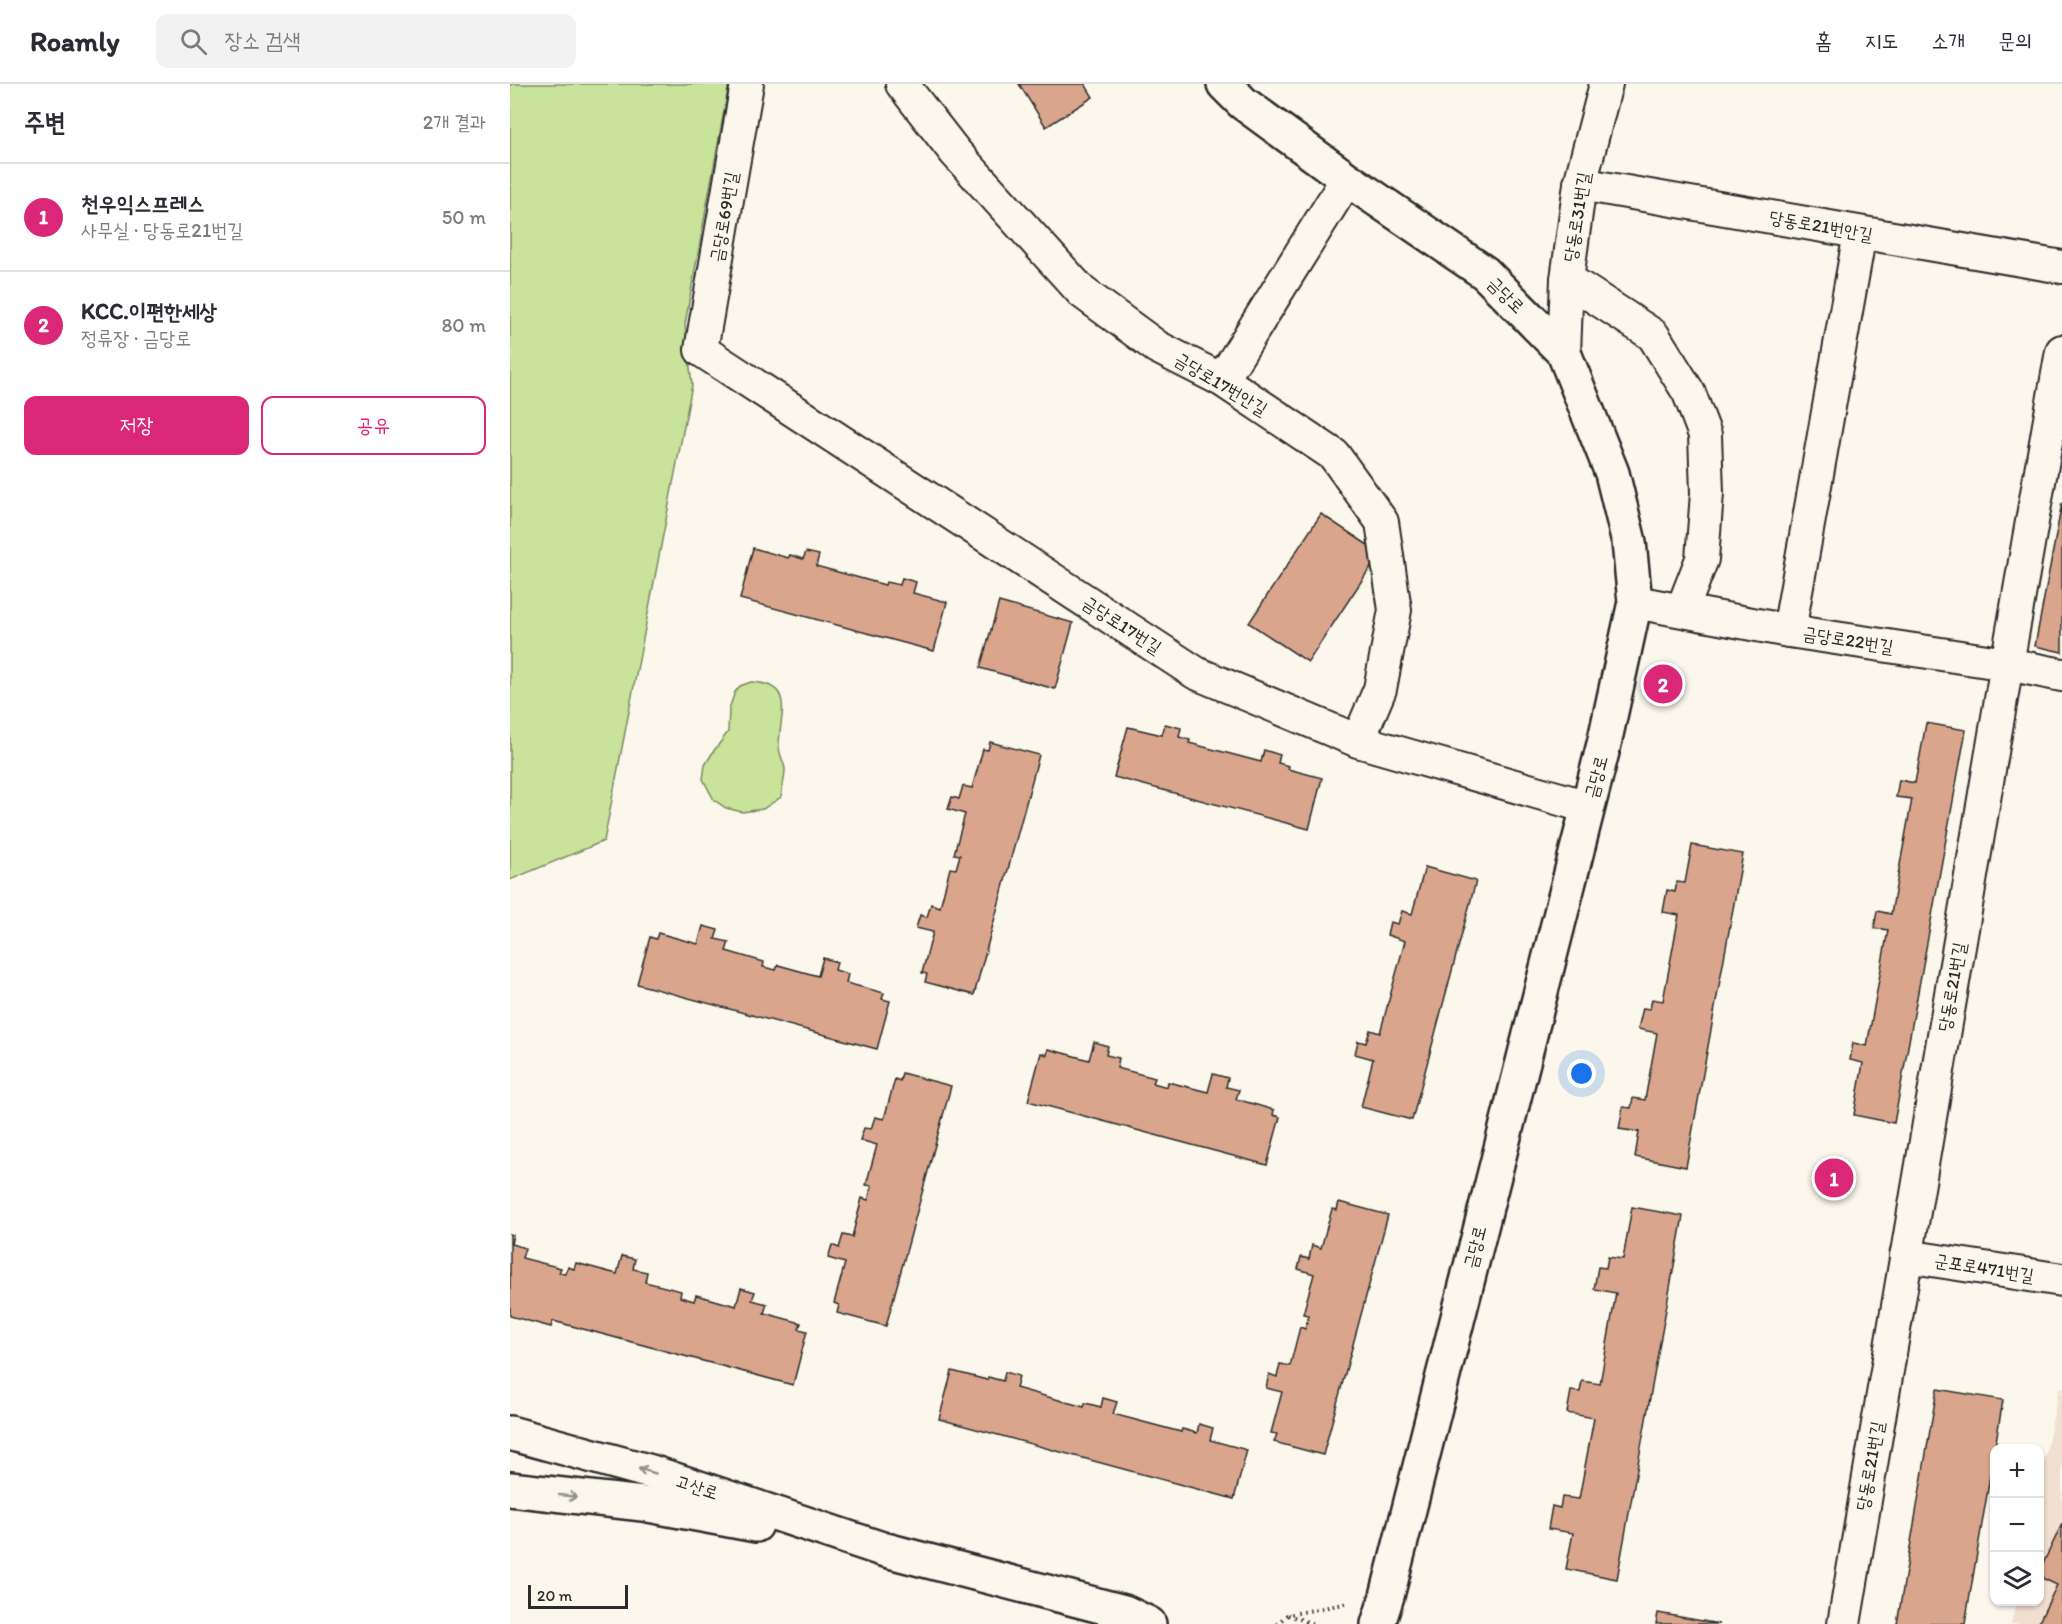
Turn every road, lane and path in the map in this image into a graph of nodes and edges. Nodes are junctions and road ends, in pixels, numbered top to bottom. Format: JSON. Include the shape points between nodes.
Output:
{"nodes":[{"id":1,"x":747,"y":84,"type":"edge"},
{"id":2,"x":902,"y":84,"type":"edge"},
{"id":3,"x":1224,"y":84,"type":"edge"},
{"id":4,"x":1606,"y":84,"type":"edge"},
{"id":5,"x":1347,"y":179,"type":"junction"},
{"id":6,"x":1581,"y":184,"type":"junction"},
{"id":7,"x":1860,"y":233,"type":"junction"},
{"id":8,"x":2062,"y":267,"type":"edge"},
{"id":9,"x":1567,"y":279,"type":"junction"},
{"id":10,"x":701,"y":350,"type":"joint"},
{"id":11,"x":2062,"y":351,"type":"edge"},
{"id":12,"x":1564,"y":353,"type":"junction"},
{"id":13,"x":1222,"y":380,"type":"junction"},
{"id":14,"x":1635,"y":602,"type":"junction"},
{"id":15,"x":1682,"y":610,"type":"junction"},
{"id":16,"x":1789,"y":631,"type":"junction"},
{"id":17,"x":2007,"y":664,"type":"junction"},
{"id":18,"x":2062,"y":675,"type":"edge"},
{"id":19,"x":1358,"y":741,"type":"junction"},
{"id":20,"x":1588,"y":807,"type":"junction"},
{"id":21,"x":1906,"y":1256,"type":"junction"},
{"id":22,"x":2062,"y":1280,"type":"edge"},
{"id":23,"x":510,"y":1433,"type":"edge"},
{"id":24,"x":510,"y":1489,"type":"edge"},
{"id":25,"x":882,"y":1549,"type":"junction"},
{"id":26,"x":1382,"y":1610,"type":"edge"},
{"id":27,"x":1287,"y":1615,"type":"junction"},
{"id":28,"x":1149,"y":1624,"type":"edge"},
{"id":29,"x":1277,"y":1624,"type":"edge"},
{"id":30,"x":1314,"y":1624,"type":"edge"},
{"id":31,"x":1844,"y":1624,"type":"edge"}],
"edges":[{"from":1,"to":10,"type":"street","name":"금당로69번길"},
{"from":2,"to":13,"type":"street","name":"금당로17번안길","via":[[955,152],[1082,292],[1157,347]]},
{"from":3,"to":5,"type":"street","name":"금당로","via":[[1243,103]]},
{"from":4,"to":6,"type":"street","name":"당동로31번길"},
{"from":5,"to":12,"type":"street","name":"금당로","via":[[1485,273]]},
{"from":5,"to":13,"type":"street"},
{"from":6,"to":7,"type":"street","name":"당동로21번안길"},
{"from":6,"to":9,"type":"street","name":"당동로31번길"},
{"from":7,"to":8,"type":"street","name":"당동로21번안길"},
{"from":7,"to":16,"type":"street"},
{"from":9,"to":12,"type":"street","name":"당동로31번길"},
{"from":9,"to":15,"type":"street","via":[[1653,335],[1689,393],[1705,435],[1707,493],[1702,559]]},
{"from":10,"to":19,"type":"street","name":"금당로17번길","via":[[1196,673]]},
{"from":11,"to":17,"type":"street","name":"당동로21번길"},
{"from":12,"to":14,"type":"street","name":"금당로","via":[[1612,473],[1629,542]]},
{"from":13,"to":19,"type":"street","name":"금당로17번안길","via":[[1334,455],[1382,522],[1395,610],[1380,689]]},
{"from":14,"to":15,"type":"street","name":"금당로22번길"},
{"from":14,"to":20,"type":"street","name":"금당로"},
{"from":15,"to":16,"type":"street","name":"금당로22번길"},
{"from":16,"to":17,"type":"street","name":"금당로22번길"},
{"from":17,"to":18,"type":"street","name":"금당로22번길"},
{"from":17,"to":21,"type":"street","name":"당동로21번길"},
{"from":19,"to":20,"type":"street","name":"금당로17번길"},
{"from":20,"to":26,"type":"street","name":"금당로"},
{"from":21,"to":22,"type":"street","name":"군포로471번길"},
{"from":21,"to":31,"type":"street","name":"당동로21번길"},
{"from":25,"to":23,"type":"street","name":"고산로","one_way":true,"via":[[651,1472]]},
{"from":24,"to":25,"type":"street","name":"고산로","one_way":true,"via":[[643,1504]]},
{"from":25,"to":28,"type":"street","name":"고산로","via":[[1124,1612]]},
{"from":26,"to":27,"type":"path"},
{"from":27,"to":29,"type":"path"},
{"from":27,"to":30,"type":"path"}]}
